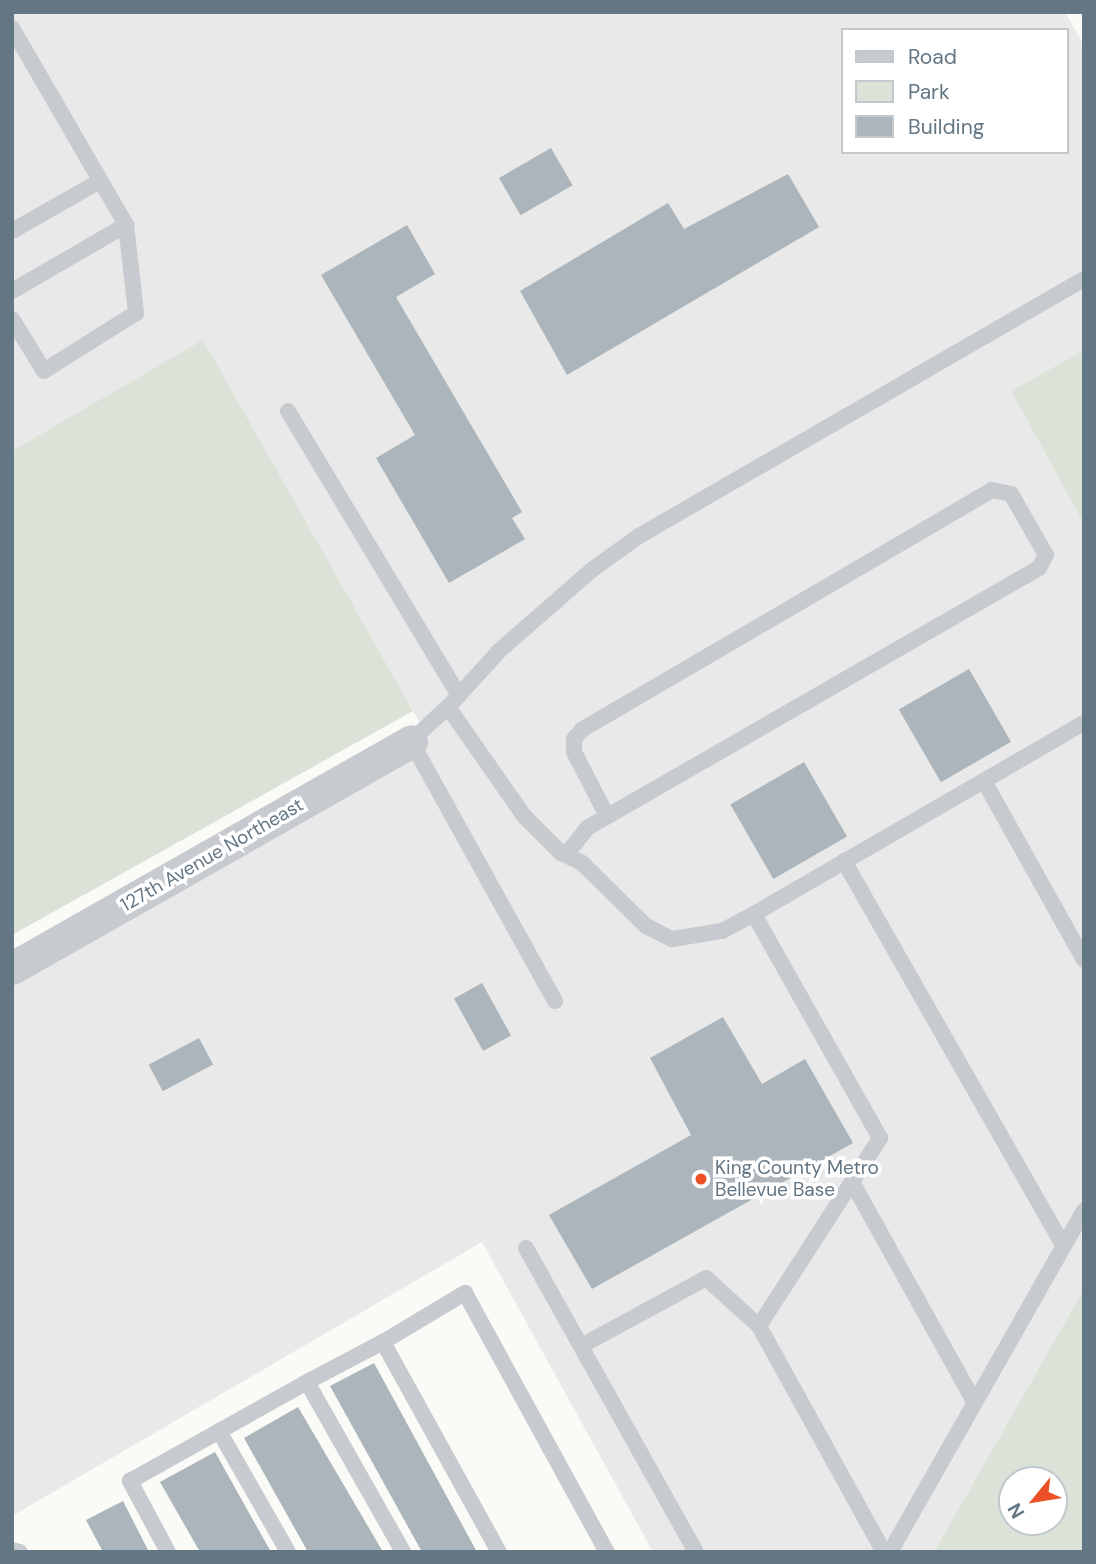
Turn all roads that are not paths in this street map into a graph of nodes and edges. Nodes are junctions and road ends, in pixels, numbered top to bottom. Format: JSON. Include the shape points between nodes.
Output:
{"nodes":[{"id":1,"x":12,"y":28,"type":"edge"},
{"id":2,"x":100,"y":181,"type":"junction"},
{"id":3,"x":126,"y":225,"type":"junction"},
{"id":4,"x":12,"y":231,"type":"edge"},
{"id":5,"x":1084,"y":279,"type":"edge"},
{"id":6,"x":12,"y":291,"type":"edge"},
{"id":7,"x":12,"y":320,"type":"edge"},
{"id":8,"x":288,"y":411,"type":"dead end"},
{"id":9,"x":453,"y":701,"type":"junction"},
{"id":10,"x":1084,"y":723,"type":"edge"},
{"id":11,"x":411,"y":741,"type":"junction"},
{"id":12,"x":984,"y":781,"type":"junction"},
{"id":13,"x":607,"y":817,"type":"junction"},
{"id":14,"x":566,"y":855,"type":"junction"},
{"id":15,"x":844,"y":860,"type":"junction"},
{"id":16,"x":754,"y":914,"type":"junction"},
{"id":17,"x":1084,"y":960,"type":"edge"},
{"id":18,"x":12,"y":968,"type":"edge"},
{"id":19,"x":555,"y":1001,"type":"dead end"},
{"id":20,"x":852,"y":1182,"type":"junction"},
{"id":21,"x":1084,"y":1210,"type":"edge"},
{"id":22,"x":1063,"y":1245,"type":"junction"},
{"id":23,"x":526,"y":1248,"type":"dead end"},
{"id":24,"x":760,"y":1326,"type":"junction"},
{"id":25,"x":383,"y":1342,"type":"junction"},
{"id":26,"x":581,"y":1346,"type":"junction"},
{"id":27,"x":307,"y":1382,"type":"junction"},
{"id":28,"x":975,"y":1401,"type":"junction"},
{"id":29,"x":219,"y":1432,"type":"junction"},
{"id":30,"x":12,"y":1550,"type":"edge"},
{"id":31,"x":20,"y":1552,"type":"edge"},
{"id":32,"x":169,"y":1552,"type":"edge"},
{"id":33,"x":288,"y":1552,"type":"edge"},
{"id":34,"x":403,"y":1552,"type":"edge"},
{"id":35,"x":499,"y":1552,"type":"edge"},
{"id":36,"x":607,"y":1552,"type":"edge"},
{"id":37,"x":696,"y":1552,"type":"edge"},
{"id":38,"x":884,"y":1552,"type":"edge"},
{"id":39,"x":890,"y":1552,"type":"edge"}],
"edges":[{"from":1,"to":2,"type":"lane"},
{"from":2,"to":3,"type":"lane"},
{"from":2,"to":4,"type":"lane"},
{"from":3,"to":6,"type":"lane"},
{"from":3,"to":7,"type":"lane","via":[[136,313],[44,371]]},
{"from":5,"to":9,"type":"lane","via":[[639,536],[593,569],[499,651]]},
{"from":8,"to":9,"type":"lane"},
{"from":9,"to":11,"type":"lane"},
{"from":9,"to":14,"type":"lane","via":[[524,816]]},
{"from":10,"to":12,"type":"lane"},
{"from":11,"to":18,"type":"street","name":"127th Avenue Northeast"},
{"from":11,"to":19,"type":"lane"},
{"from":12,"to":15,"type":"lane"},
{"from":12,"to":17,"type":"lane"},
{"from":13,"to":13,"type":"lane","via":[[1039,568],[1046,555],[1011,494],[992,490],[582,730],[575,739],[574,752]]},
{"from":13,"to":14,"type":"lane","via":[[587,828]]},
{"from":14,"to":16,"type":"lane","via":[[582,863],[646,926],[672,939],[722,931]]},
{"from":15,"to":16,"type":"lane"},
{"from":15,"to":22,"type":"lane"},
{"from":16,"to":20,"type":"lane","via":[[880,1138]]},
{"from":20,"to":24,"type":"lane"},
{"from":20,"to":28,"type":"lane"},
{"from":21,"to":22,"type":"lane"},
{"from":22,"to":28,"type":"lane"},
{"from":23,"to":26,"type":"lane"},
{"from":24,"to":26,"type":"lane","via":[[706,1278]]},
{"from":24,"to":38,"type":"lane"},
{"from":25,"to":27,"type":"lane"},
{"from":25,"to":35,"type":"lane"},
{"from":25,"to":36,"type":"lane","via":[[465,1293]]},
{"from":26,"to":37,"type":"lane"},
{"from":27,"to":29,"type":"lane"},
{"from":27,"to":34,"type":"lane"},
{"from":28,"to":39,"type":"lane"},
{"from":29,"to":32,"type":"lane","via":[[130,1481]]},
{"from":29,"to":33,"type":"lane"},
{"from":30,"to":31,"type":"lane"}]}
